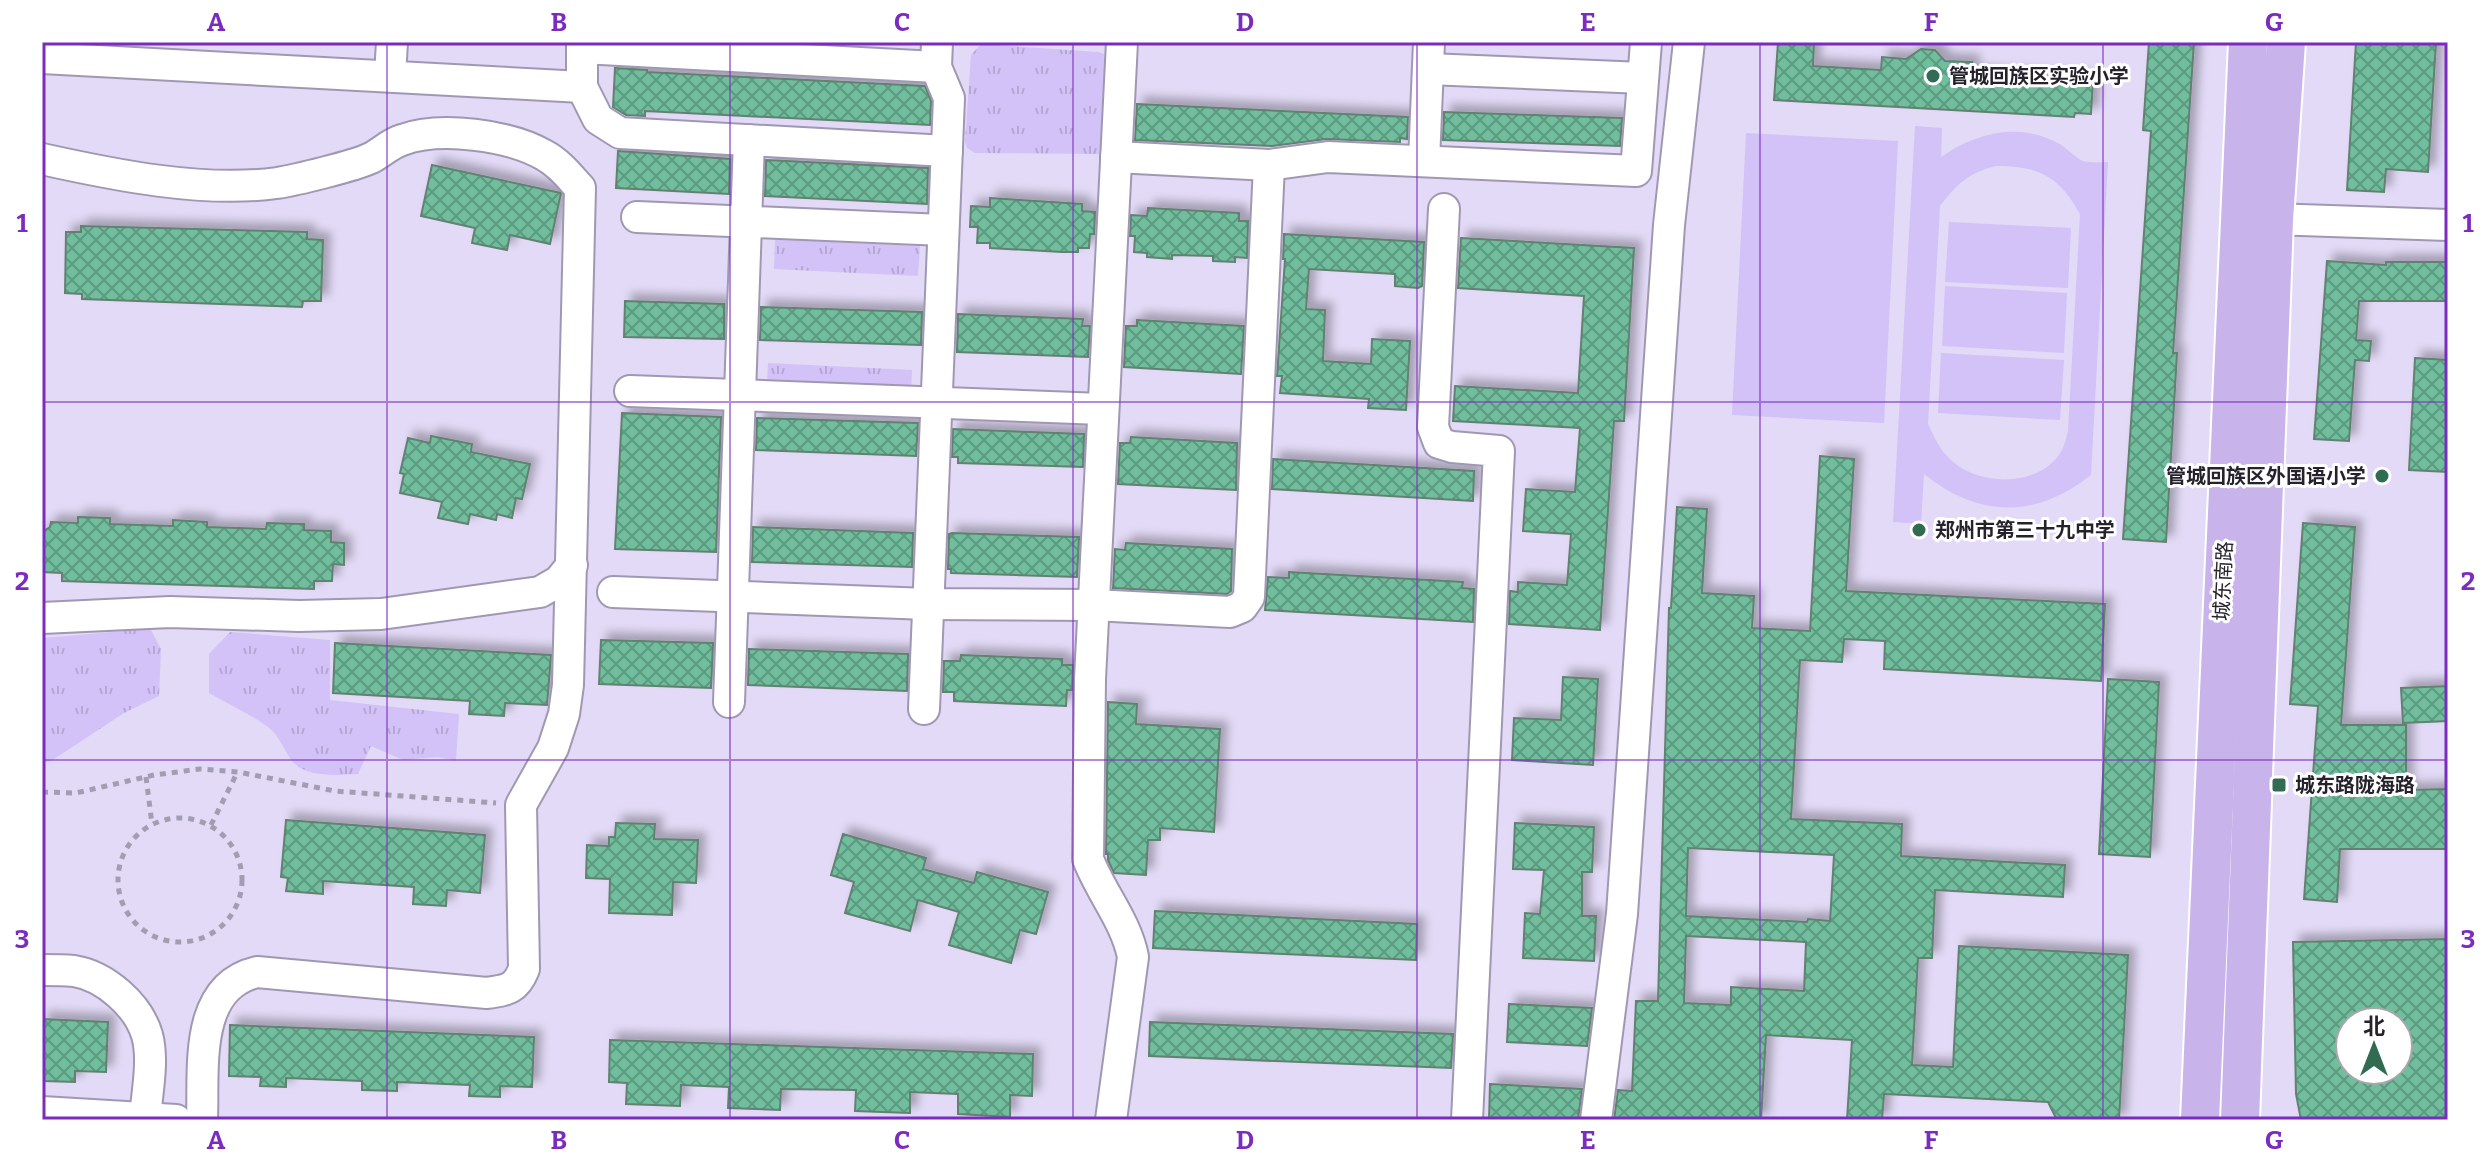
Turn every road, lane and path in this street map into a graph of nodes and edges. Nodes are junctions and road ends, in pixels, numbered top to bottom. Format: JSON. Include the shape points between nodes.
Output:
{"nodes":[{"id":1,"x":392,"y":42,"type":"edge"},
{"id":2,"x":1122,"y":42,"type":"edge"},
{"id":3,"x":1646,"y":42,"type":"edge"},
{"id":4,"x":1689,"y":42,"type":"edge"},
{"id":5,"x":2248,"y":42,"type":"edge"},
{"id":6,"x":2286,"y":42,"type":"edge"},
{"id":7,"x":582,"y":45,"type":"edge"},
{"id":8,"x":795,"y":51,"type":"edge"},
{"id":9,"x":139,"y":52,"type":"edge"},
{"id":10,"x":937,"y":54,"type":"edge"},
{"id":11,"x":1429,"y":56,"type":"edge"},
{"id":12,"x":42,"y":58,"type":"edge"},
{"id":13,"x":390,"y":76,"type":"junction"},
{"id":14,"x":1643,"y":78,"type":"junction"},
{"id":15,"x":582,"y":87,"type":"junction"},
{"id":16,"x":749,"y":140,"type":"junction"},
{"id":17,"x":947,"y":151,"type":"junction"},
{"id":18,"x":1116,"y":157,"type":"junction"},
{"id":19,"x":42,"y":159,"type":"edge"},
{"id":20,"x":1424,"y":161,"type":"junction"},
{"id":21,"x":1269,"y":165,"type":"junction"},
{"id":22,"x":1444,"y":209,"type":"dead end"},
{"id":23,"x":637,"y":217,"type":"dead end"},
{"id":24,"x":2274,"y":219,"type":"junction"},
{"id":25,"x":746,"y":222,"type":"junction"},
{"id":26,"x":2448,"y":225,"type":"edge"},
{"id":27,"x":943,"y":230,"type":"junction"},
{"id":28,"x":630,"y":391,"type":"dead end"},
{"id":29,"x":739,"y":395,"type":"junction"},
{"id":30,"x":935,"y":403,"type":"junction"},
{"id":31,"x":1102,"y":409,"type":"junction"},
{"id":32,"x":572,"y":565,"type":"junction"},
{"id":33,"x":613,"y":592,"type":"dead end"},
{"id":34,"x":733,"y":596,"type":"junction"},
{"id":35,"x":928,"y":604,"type":"junction"},
{"id":36,"x":1093,"y":605,"type":"junction"},
{"id":37,"x":42,"y":618,"type":"edge"},
{"id":38,"x":729,"y":702,"type":"dead end"},
{"id":39,"x":924,"y":709,"type":"dead end"},
{"id":40,"x":238,"y":772,"type":"junction"},
{"id":41,"x":146,"y":777,"type":"junction"},
{"id":42,"x":42,"y":792,"type":"edge"},
{"id":43,"x":521,"y":805,"type":"junction"},
{"id":44,"x":152,"y":824,"type":"junction"},
{"id":45,"x":211,"y":825,"type":"junction"},
{"id":46,"x":42,"y":970,"type":"edge"},
{"id":47,"x":42,"y":1112,"type":"edge"},
{"id":48,"x":145,"y":1118,"type":"junction"},
{"id":49,"x":176,"y":1120,"type":"edge"},
{"id":50,"x":202,"y":1120,"type":"edge"},
{"id":51,"x":1111,"y":1120,"type":"edge"},
{"id":52,"x":1467,"y":1120,"type":"edge"},
{"id":53,"x":1596,"y":1120,"type":"edge"},
{"id":54,"x":2200,"y":1120,"type":"edge"},
{"id":55,"x":2240,"y":1120,"type":"edge"}],
"edges":[{"from":1,"to":13,"type":"street"},
{"from":2,"to":18,"type":"street"},
{"from":3,"to":14,"type":"street"},
{"from":4,"to":53,"type":"street","via":[[1669,225],[1622,914]]},
{"from":5,"to":54,"type":"main road","name":"城东南路"},
{"from":6,"to":24,"type":"main road","name":"城东南路"},
{"from":7,"to":8,"type":"street"},
{"from":7,"to":15,"type":"street"},
{"from":8,"to":10,"type":"street"},
{"from":9,"to":12,"type":"street"},
{"from":9,"to":13,"type":"street"},
{"from":10,"to":17,"type":"street","via":[[949,98]]},
{"from":11,"to":14,"type":"street"},
{"from":11,"to":20,"type":"street"},
{"from":13,"to":15,"type":"street"},
{"from":14,"to":20,"type":"street","via":[[1636,171]]},
{"from":15,"to":16,"type":"street","via":[[598,119],[620,133]]},
{"from":16,"to":17,"type":"street"},
{"from":16,"to":25,"type":"street"},
{"from":17,"to":27,"type":"street"},
{"from":18,"to":21,"type":"street"},
{"from":18,"to":31,"type":"street"},
{"from":19,"to":32,"type":"street","via":[[176,181],[277,183],[368,160],[402,140],[441,133],[483,135],[542,153],[558,164],[580,188]]},
{"from":20,"to":21,"type":"street","via":[[1328,157]]},
{"from":21,"to":36,"type":"street","via":[[1249,597],[1230,612]]},
{"from":22,"to":52,"type":"street","via":[[1433,427],[1439,443],[1499,451]]},
{"from":23,"to":25,"type":"street"},
{"from":24,"to":26,"type":"street"},
{"from":24,"to":55,"type":"main road","name":"城东南路"},
{"from":25,"to":27,"type":"street"},
{"from":25,"to":29,"type":"street"},
{"from":27,"to":30,"type":"street"},
{"from":28,"to":29,"type":"street"},
{"from":29,"to":30,"type":"street"},
{"from":29,"to":34,"type":"street"},
{"from":30,"to":31,"type":"street"},
{"from":30,"to":35,"type":"street"},
{"from":31,"to":36,"type":"street"},
{"from":32,"to":37,"type":"street","via":[[540,592],[381,614],[170,612]]},
{"from":32,"to":43,"type":"street","via":[[564,714],[553,748]]},
{"from":33,"to":34,"type":"street"},
{"from":34,"to":35,"type":"street"},
{"from":34,"to":38,"type":"street"},
{"from":35,"to":36,"type":"street"},
{"from":35,"to":39,"type":"street"},
{"from":36,"to":51,"type":"street","via":[[1088,859],[1129,935],[1133,957]]},
{"from":40,"to":41,"type":"path","via":[[200,769]]},
{"from":40,"to":43,"type":"path","via":[[335,791]]},
{"from":40,"to":45,"type":"path"},
{"from":41,"to":42,"type":"path","via":[[76,793]]},
{"from":41,"to":44,"type":"path"},
{"from":43,"to":50,"type":"street","via":[[524,969],[518,985],[476,993],[244,975],[227,986],[212,1007]]},
{"from":44,"to":45,"type":"path","via":[[177,817]]},
{"from":44,"to":45,"type":"path","via":[[124,852],[117,884],[129,918],[143,931],[178,943],[213,933],[237,905],[242,869],[236,852]]},
{"from":46,"to":48,"type":"street","via":[[75,971],[100,980],[126,1001],[147,1036]]},
{"from":47,"to":48,"type":"street"},
{"from":48,"to":49,"type":"street"}]}
